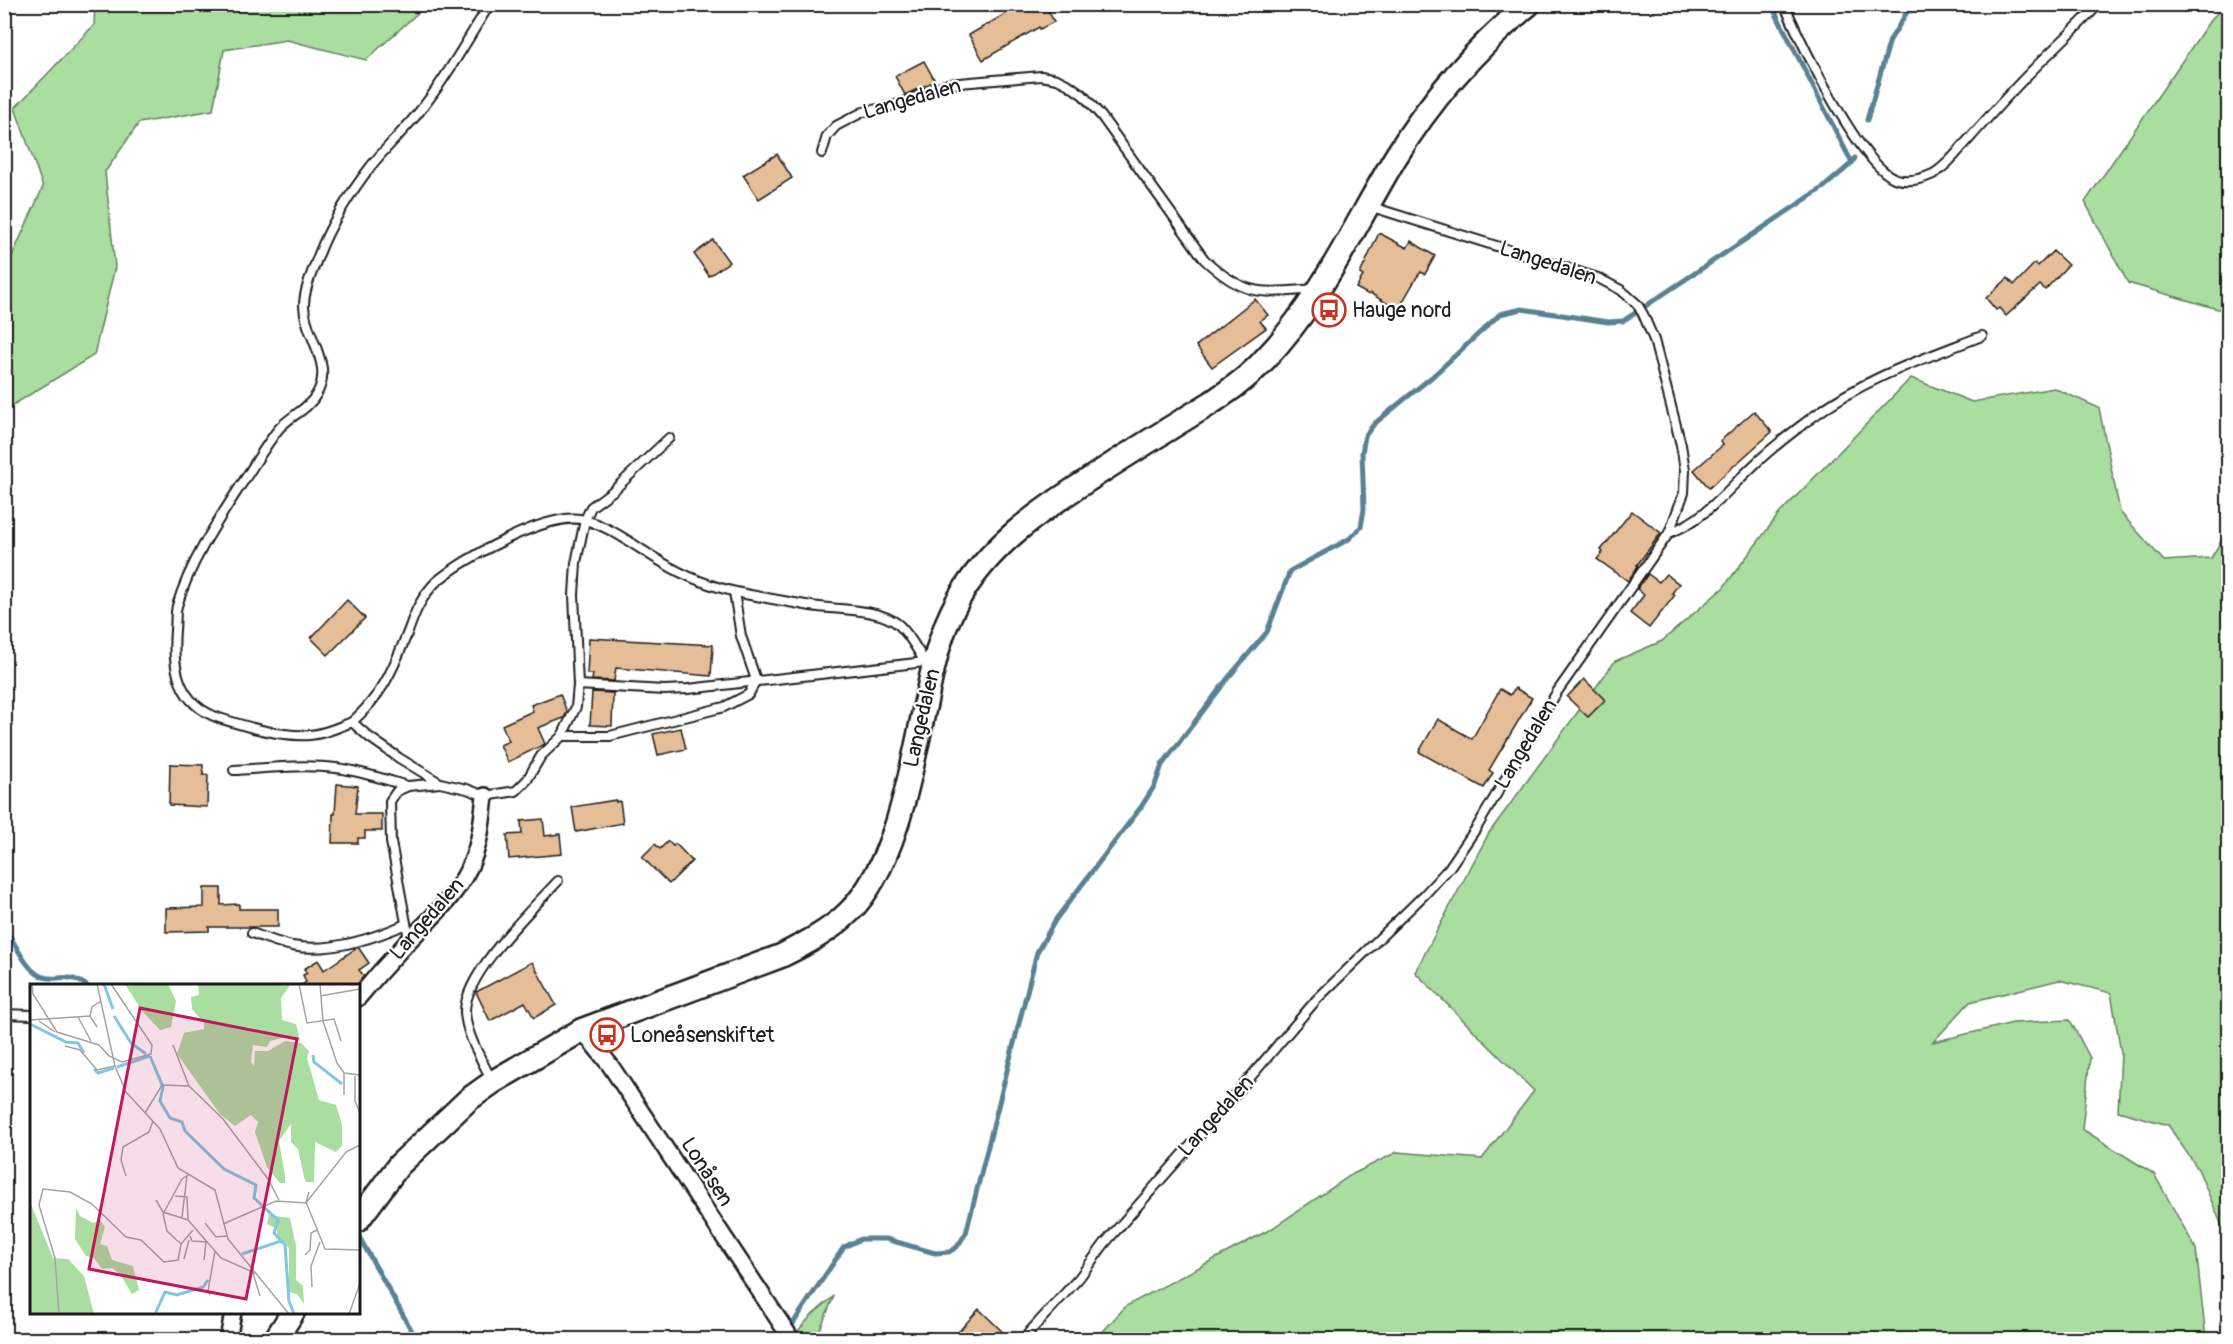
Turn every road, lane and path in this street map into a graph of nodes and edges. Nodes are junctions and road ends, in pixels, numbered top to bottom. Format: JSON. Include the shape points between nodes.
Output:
{"nodes":[{"id":1,"x":490,"y":4,"type":"edge"},
{"id":2,"x":1529,"y":4,"type":"edge"},
{"id":3,"x":1784,"y":4,"type":"edge"},
{"id":4,"x":2099,"y":4,"type":"edge"},
{"id":5,"x":822,"y":153,"type":"dead end"},
{"id":6,"x":1368,"y":206,"type":"junction"},
{"id":7,"x":1320,"y":289,"type":"junction"},
{"id":8,"x":1982,"y":336,"type":"dead end"},
{"id":9,"x":669,"y":438,"type":"dead end"},
{"id":10,"x":585,"y":520,"type":"junction"},
{"id":11,"x":1670,"y":532,"type":"junction"},
{"id":12,"x":734,"y":592,"type":"junction"},
{"id":13,"x":929,"y":663,"type":"junction"},
{"id":14,"x":756,"y":680,"type":"junction"},
{"id":15,"x":578,"y":685,"type":"junction"},
{"id":16,"x":352,"y":722,"type":"junction"},
{"id":17,"x":562,"y":736,"type":"junction"},
{"id":18,"x":234,"y":770,"type":"dead end"},
{"id":19,"x":440,"y":783,"type":"junction"},
{"id":20,"x":408,"y":786,"type":"junction"},
{"id":21,"x":484,"y":796,"type":"junction"},
{"id":22,"x":558,"y":881,"type":"dead end"},
{"id":23,"x":406,"y":924,"type":"junction"},
{"id":24,"x":252,"y":933,"type":"dead end"},
{"id":25,"x":410,"y":940,"type":"junction"},
{"id":26,"x":360,"y":996,"type":"edge"},
{"id":27,"x":4,"y":1014,"type":"edge"},
{"id":28,"x":30,"y":1015,"type":"edge"},
{"id":29,"x":582,"y":1030,"type":"junction"},
{"id":30,"x":493,"y":1082,"type":"junction"},
{"id":31,"x":360,"y":1217,"type":"edge"},
{"id":32,"x":234,"y":1314,"type":"edge"},
{"id":33,"x":292,"y":1314,"type":"edge"},
{"id":34,"x":228,"y":1340,"type":"edge"},
{"id":35,"x":275,"y":1340,"type":"edge"},
{"id":36,"x":792,"y":1340,"type":"edge"},
{"id":37,"x":1022,"y":1340,"type":"edge"}],
"edges":[{"from":1,"to":16,"type":"lane","via":[[425,105],[350,196],[320,252],[304,308],[323,368],[316,396],[269,441],[222,514],[192,569],[177,608],[176,675],[184,692],[214,716],[284,734],[311,735]]},
{"from":2,"to":6,"type":"main road","name":"Langedalen","via":[[1446,87],[1396,157]]},
{"from":3,"to":4,"type":"lane","via":[[1829,95],[1857,138],[1876,165],[1895,178],[1907,180],[1934,173],[1950,161]]},
{"from":5,"to":7,"type":"lane","name":"Langedalen","via":[[827,136],[836,126],[863,112],[896,105],[948,84],[1041,76],[1057,80],[1083,95],[1102,117],[1204,259],[1223,277],[1256,291]]},
{"from":6,"to":7,"type":"main road","name":"Langedalen"},
{"from":6,"to":11,"type":"lane","name":"Langedalen","via":[[1598,278],[1637,304],[1654,340],[1685,470],[1683,493]]},
{"from":7,"to":13,"type":"main road","name":"Langedalen","via":[[1264,360],[1232,388],[1048,506],[993,552],[957,601]]},
{"from":8,"to":11,"type":"lane","via":[[1850,391],[1755,463],[1691,523]]},
{"from":9,"to":10,"type":"lane","via":[[591,507]]},
{"from":10,"to":12,"type":"lane","via":[[688,575]]},
{"from":10,"to":15,"type":"lane","via":[[574,595]]},
{"from":10,"to":16,"type":"lane","via":[[556,519],[523,531],[433,585],[418,606],[385,684],[371,705]]},
{"from":11,"to":37,"type":"lane","name":"Langedalen","via":[[1557,692],[1449,868],[1317,999]]},
{"from":12,"to":13,"type":"lane","via":[[889,619],[900,626]]},
{"from":12,"to":14,"type":"lane","via":[[741,636]]},
{"from":13,"to":14,"type":"lane"},
{"from":13,"to":29,"type":"main road","name":"Langedalen","via":[[904,798],[892,836],[879,869],[850,911],[806,944],[781,956]]},
{"from":14,"to":15,"type":"lane","via":[[664,690]]},
{"from":14,"to":17,"type":"lane","via":[[749,694],[724,707],[610,736]]},
{"from":15,"to":17,"type":"lane","via":[[576,707]]},
{"from":16,"to":19,"type":"lane"},
{"from":17,"to":21,"type":"lane","via":[[541,756],[516,791]]},
{"from":18,"to":20,"type":"lane","via":[[335,768]]},
{"from":19,"to":20,"type":"lane"},
{"from":19,"to":21,"type":"lane"},
{"from":20,"to":23,"type":"lane","via":[[397,791],[390,801],[389,816]]},
{"from":21,"to":25,"type":"street","name":"Langedalen","via":[[480,836],[469,868],[436,915]]},
{"from":22,"to":30,"type":"lane","via":[[479,972],[466,997],[466,1023]]},
{"from":23,"to":24,"type":"lane","via":[[364,940],[312,947],[293,946]]},
{"from":23,"to":25,"type":"lane"},
{"from":25,"to":26,"type":"street","name":"Langedalen"},
{"from":27,"to":28,"type":"lane"},
{"from":29,"to":30,"type":"main road","name":"Langedalen"},
{"from":29,"to":36,"type":"street","name":"Lonåsen","via":[[610,1065]]},
{"from":30,"to":31,"type":"main road","name":"Langedalen","via":[[469,1099],[399,1165]]},
{"from":32,"to":34,"type":"street"},
{"from":33,"to":35,"type":"main road"}]}
